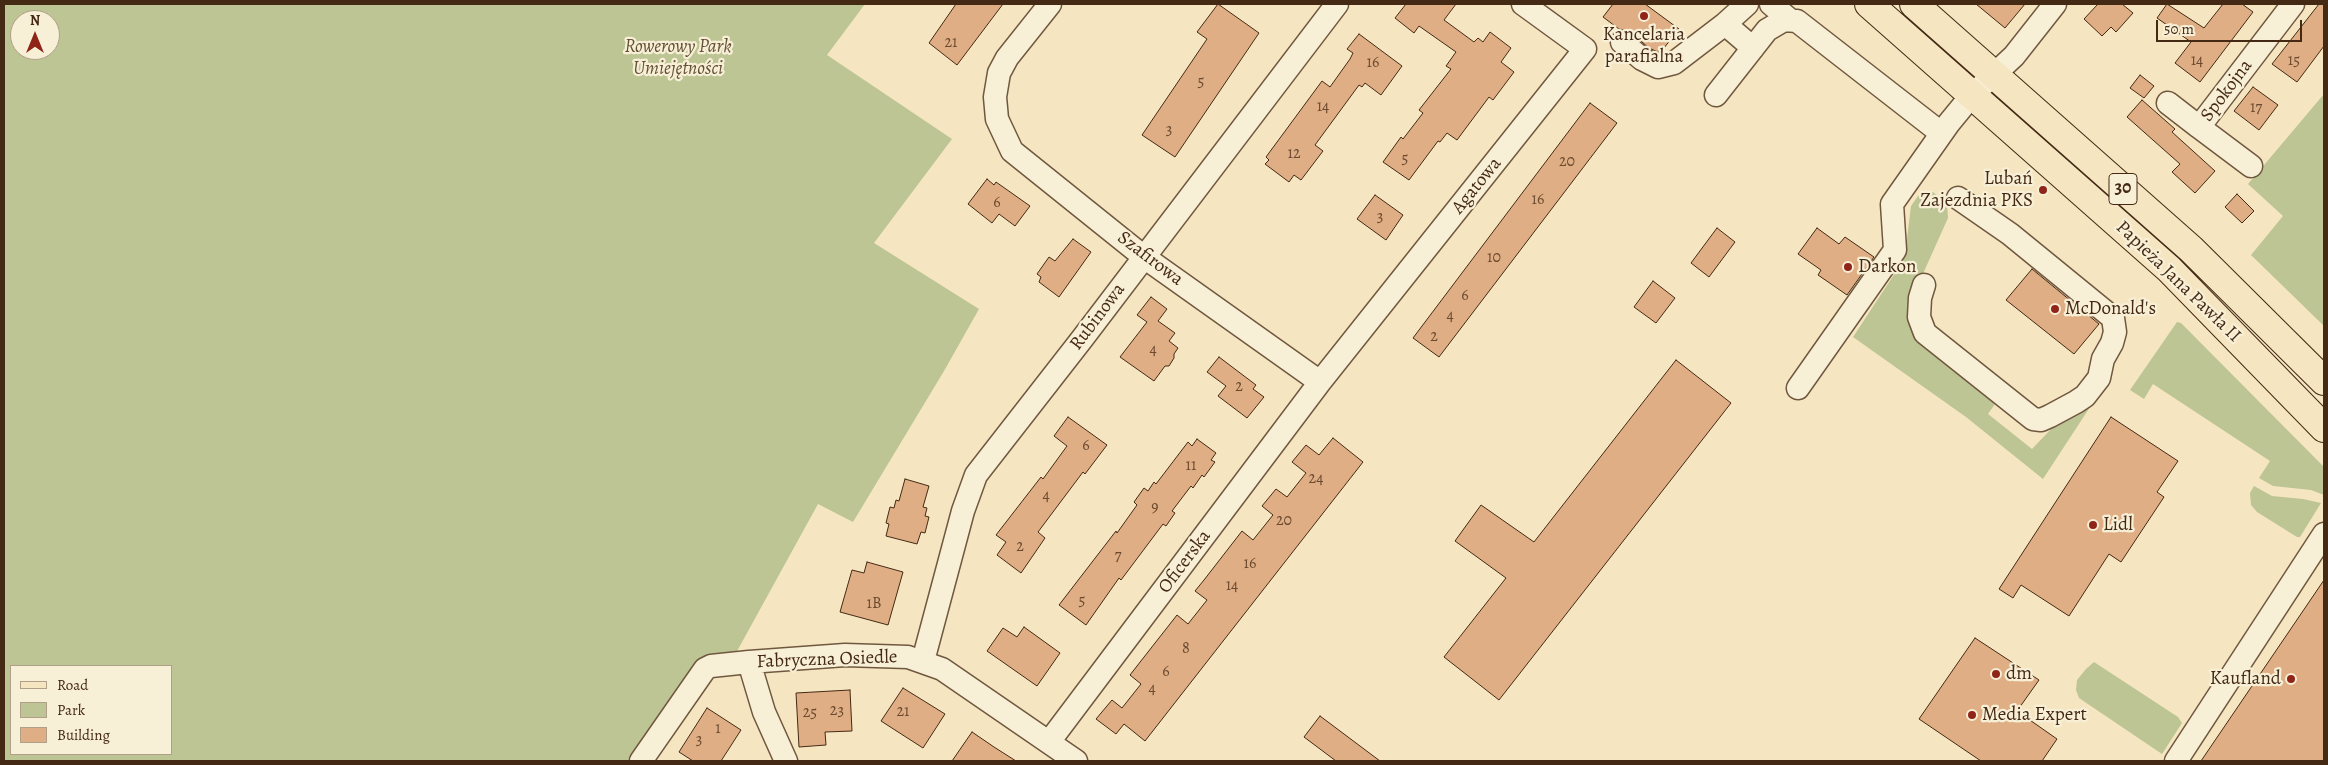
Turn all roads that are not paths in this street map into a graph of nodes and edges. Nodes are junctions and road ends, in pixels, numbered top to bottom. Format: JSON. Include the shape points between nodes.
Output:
{"nodes":[{"id":1,"x":1050,"y":4,"type":"edge"},
{"id":2,"x":1338,"y":4,"type":"edge"},
{"id":3,"x":1523,"y":4,"type":"edge"},
{"id":4,"x":1747,"y":4,"type":"edge"},
{"id":5,"x":1771,"y":4,"type":"edge"},
{"id":6,"x":1869,"y":4,"type":"edge"},
{"id":7,"x":1914,"y":4,"type":"edge"},
{"id":8,"x":2054,"y":4,"type":"edge"},
{"id":9,"x":2293,"y":4,"type":"edge"},
{"id":10,"x":1790,"y":20,"type":"junction"},
{"id":11,"x":1725,"y":24,"type":"junction"},
{"id":12,"x":1622,"y":42,"type":"dead end"},
{"id":13,"x":1752,"y":48,"type":"junction"},
{"id":14,"x":1993,"y":75,"type":"junction"},
{"id":15,"x":1972,"y":95,"type":"junction"},
{"id":16,"x":1716,"y":96,"type":"dead end"},
{"id":17,"x":2168,"y":103,"type":"dead end"},
{"id":18,"x":2199,"y":127,"type":"junction"},
{"id":19,"x":1941,"y":133,"type":"junction"},
{"id":20,"x":2251,"y":166,"type":"dead end"},
{"id":21,"x":1958,"y":198,"type":"dead end"},
{"id":22,"x":1144,"y":256,"type":"junction"},
{"id":23,"x":1924,"y":285,"type":"dead end"},
{"id":24,"x":2324,"y":381,"type":"edge"},
{"id":25,"x":1320,"y":382,"type":"junction"},
{"id":26,"x":1798,"y":388,"type":"dead end"},
{"id":27,"x":2324,"y":428,"type":"edge"},
{"id":28,"x":2324,"y":534,"type":"edge"},
{"id":29,"x":2318,"y":558,"type":"edge"},
{"id":30,"x":923,"y":661,"type":"junction"},
{"id":31,"x":749,"y":662,"type":"junction"},
{"id":32,"x":1049,"y":742,"type":"junction"},
{"id":33,"x":641,"y":761,"type":"edge"},
{"id":34,"x":786,"y":761,"type":"edge"},
{"id":35,"x":1076,"y":761,"type":"edge"},
{"id":36,"x":2176,"y":761,"type":"edge"}],
"edges":[{"from":1,"to":22,"type":"street","name":"Szafirowa","via":[[999,73],[995,97],[997,119],[1007,143],[1022,160]]},
{"from":2,"to":22,"type":"street","name":"Rubinowa"},
{"from":3,"to":25,"type":"street","name":"Agatowa","via":[[1585,49]]},
{"from":4,"to":11,"type":"street"},
{"from":5,"to":10,"type":"street"},
{"from":6,"to":15,"type":"main road","name":"Papieża Jana Pawła II","number":"30"},
{"from":7,"to":14,"type":"main road","name":"Papieża Jana Pawła II","number":"30"},
{"from":8,"to":14,"type":"street","via":[[2014,56]]},
{"from":9,"to":18,"type":"street","name":"Spokojna"},
{"from":10,"to":13,"type":"street","via":[[1772,26]]},
{"from":10,"to":19,"type":"street","via":[[1809,28]]},
{"from":11,"to":12,"type":"street","via":[[1674,63],[1658,67],[1642,59]]},
{"from":11,"to":13,"type":"street"},
{"from":13,"to":16,"type":"street"},
{"from":14,"to":15,"type":"street"},
{"from":14,"to":24,"type":"main road","name":"Papieża Jana Pawła II","number":"30","via":[[2191,249]]},
{"from":15,"to":19,"type":"street"},
{"from":15,"to":27,"type":"main road","name":"Papieża Jana Pawła II","number":"30","via":[[2169,269]]},
{"from":17,"to":18,"type":"street"},
{"from":18,"to":20,"type":"street","name":"Spokojna"},
{"from":19,"to":26,"type":"street","via":[[1892,204],[1895,250]]},
{"from":21,"to":23,"type":"street","via":[[2010,234],[2109,313],[2115,323],[2112,343],[2103,359],[2078,380],[2065,407],[2050,416],[2033,419],[1925,333],[1920,325],[1920,298]]},
{"from":22,"to":25,"type":"street","name":"Szafirowa"},
{"from":22,"to":30,"type":"street","name":"Rubinowa","via":[[976,474]]},
{"from":25,"to":32,"type":"street","name":"Oficerska"},
{"from":28,"to":29,"type":"street"},
{"from":29,"to":36,"type":"street"},
{"from":30,"to":31,"type":"street","name":"Fabryczna Osiedle","via":[[890,655],[845,655]]},
{"from":30,"to":32,"type":"street","name":"Fabryczna Osiedle","via":[[953,676]]},
{"from":31,"to":33,"type":"street","name":"Fabryczna Osiedle","via":[[710,666],[700,673]]},
{"from":31,"to":34,"type":"street","via":[[764,712]]},
{"from":32,"to":35,"type":"street","name":"Fabryczna Osiedle"}]}
